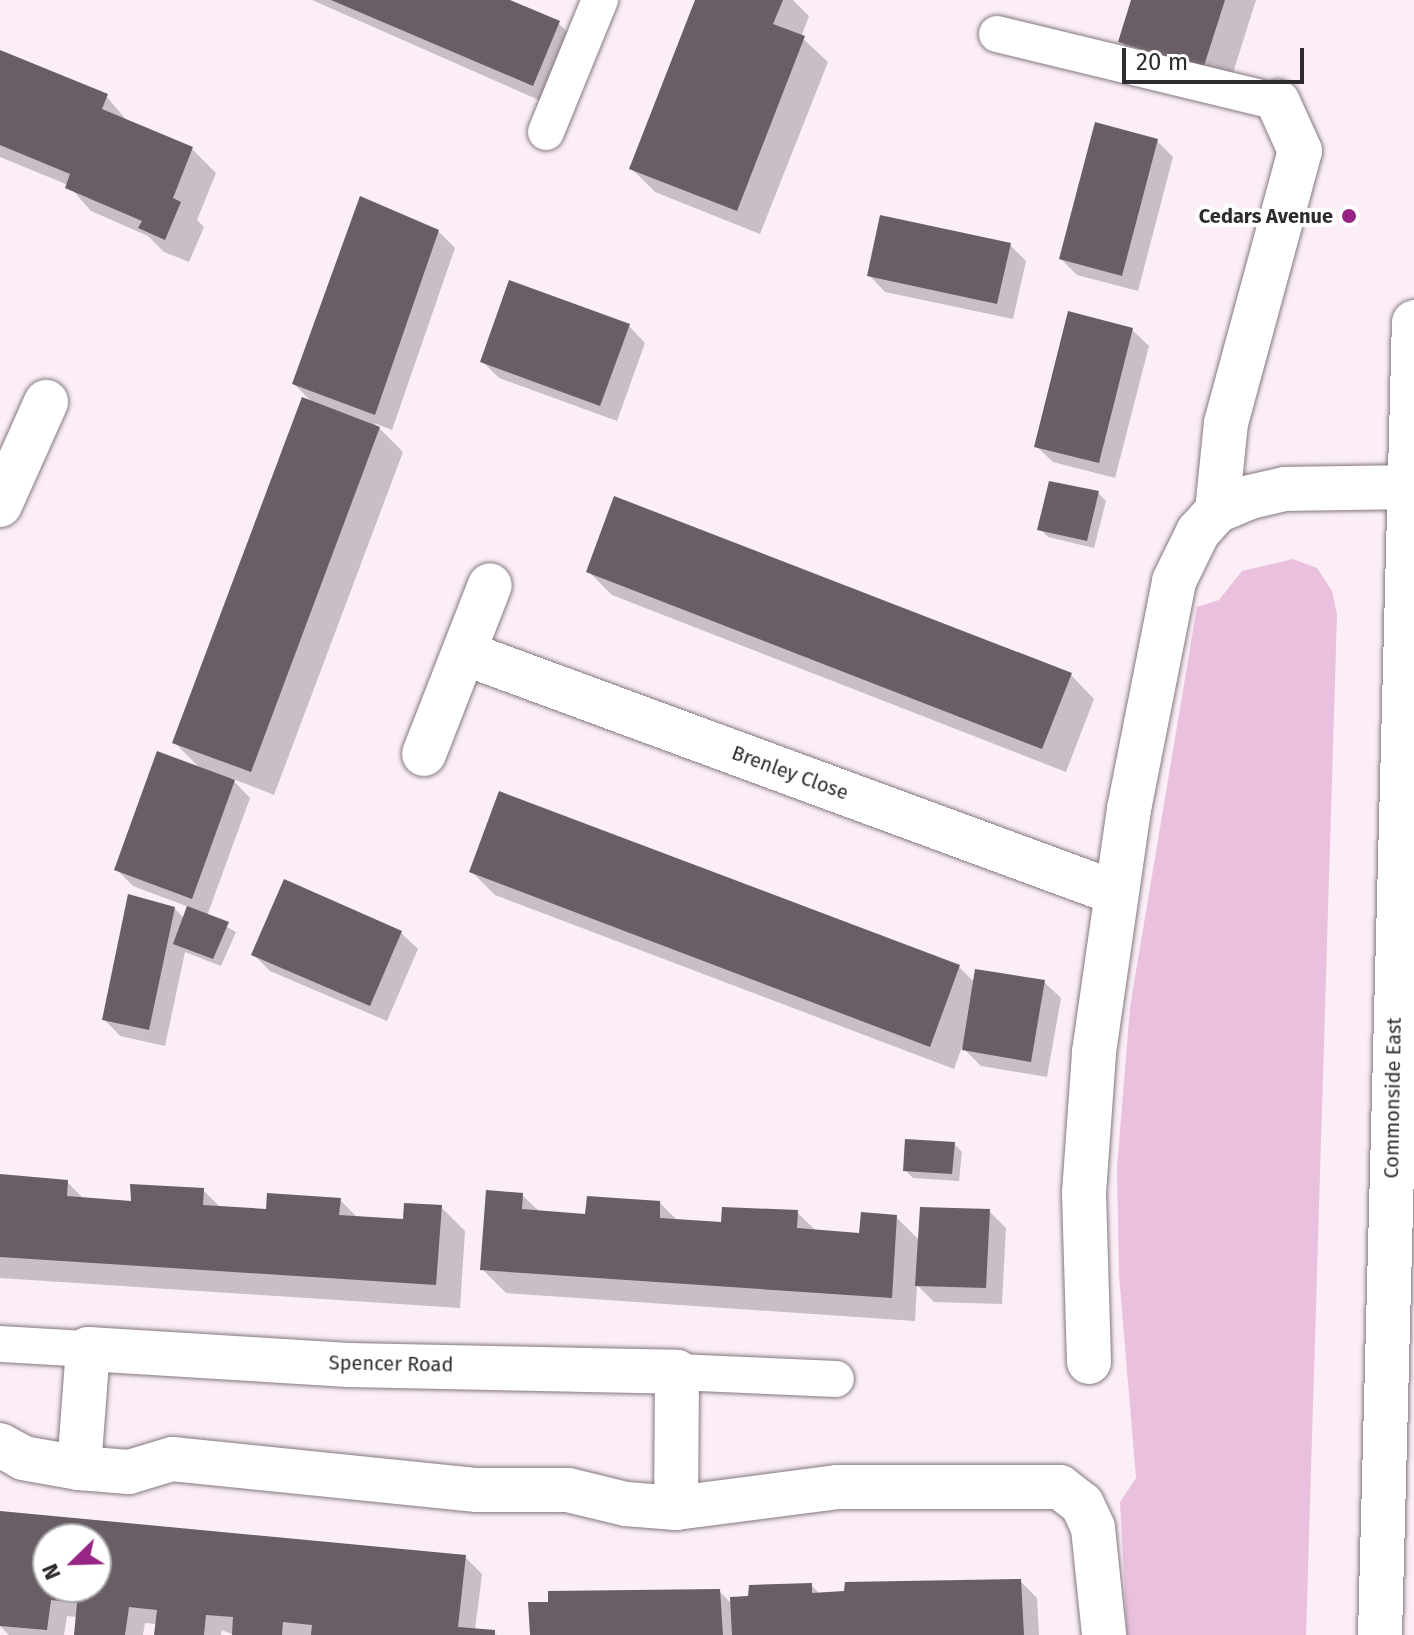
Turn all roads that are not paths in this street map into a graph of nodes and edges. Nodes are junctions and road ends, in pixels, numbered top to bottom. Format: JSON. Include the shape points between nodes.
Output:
{"nodes":[{"id":1,"x":600,"y":0,"type":"edge"},
{"id":2,"x":997,"y":34,"type":"dead end"},
{"id":3,"x":1278,"y":102,"type":"joint"},
{"id":4,"x":546,"y":132,"type":"dead end"},
{"id":5,"x":1414,"y":322,"type":"edge"},
{"id":6,"x":46,"y":402,"type":"dead end"},
{"id":7,"x":1410,"y":487,"type":"junction"},
{"id":8,"x":0,"y":505,"type":"edge"},
{"id":9,"x":1217,"y":511,"type":"junction"},
{"id":10,"x":490,"y":585,"type":"dead end"},
{"id":11,"x":464,"y":653,"type":"junction"},
{"id":12,"x":424,"y":754,"type":"dead end"},
{"id":13,"x":1116,"y":893,"type":"junction"},
{"id":14,"x":0,"y":1344,"type":"edge"},
{"id":15,"x":88,"y":1349,"type":"junction"},
{"id":16,"x":1089,"y":1362,"type":"dead end"},
{"id":17,"x":677,"y":1372,"type":"junction"},
{"id":18,"x":836,"y":1379,"type":"dead end"},
{"id":19,"x":0,"y":1445,"type":"edge"},
{"id":20,"x":79,"y":1468,"type":"junction"},
{"id":21,"x":676,"y":1508,"type":"junction"},
{"id":22,"x":1104,"y":1635,"type":"edge"},
{"id":23,"x":1380,"y":1635,"type":"edge"}],
"edges":[{"from":1,"to":4,"type":"lane"},
{"from":2,"to":3,"type":"lane"},
{"from":3,"to":9,"type":"street","via":[[1300,151],[1226,423]]},
{"from":5,"to":7,"type":"street","name":"Commonside East"},
{"from":6,"to":8,"type":"street"},
{"from":7,"to":9,"type":"street","via":[[1285,489]]},
{"from":7,"to":23,"type":"street","name":"Commonside East"},
{"from":9,"to":13,"type":"street","via":[[1186,551],[1174,581]]},
{"from":10,"to":11,"type":"street"},
{"from":11,"to":12,"type":"street"},
{"from":11,"to":13,"type":"street","name":"Brenley Close"},
{"from":13,"to":16,"type":"street","via":[[1087,1132],[1084,1293]]},
{"from":14,"to":15,"type":"lane"},
{"from":15,"to":17,"type":"street","name":"Spencer Road","via":[[349,1365]]},
{"from":15,"to":20,"type":"street"},
{"from":17,"to":18,"type":"lane"},
{"from":17,"to":21,"type":"street"},
{"from":19,"to":20,"type":"street","via":[[23,1458]]},
{"from":20,"to":21,"type":"street","via":[[129,1472],[172,1459],[477,1490],[568,1490],[626,1504]]},
{"from":21,"to":22,"type":"street","via":[[837,1487],[1060,1487],[1082,1504],[1093,1528]]}]}
